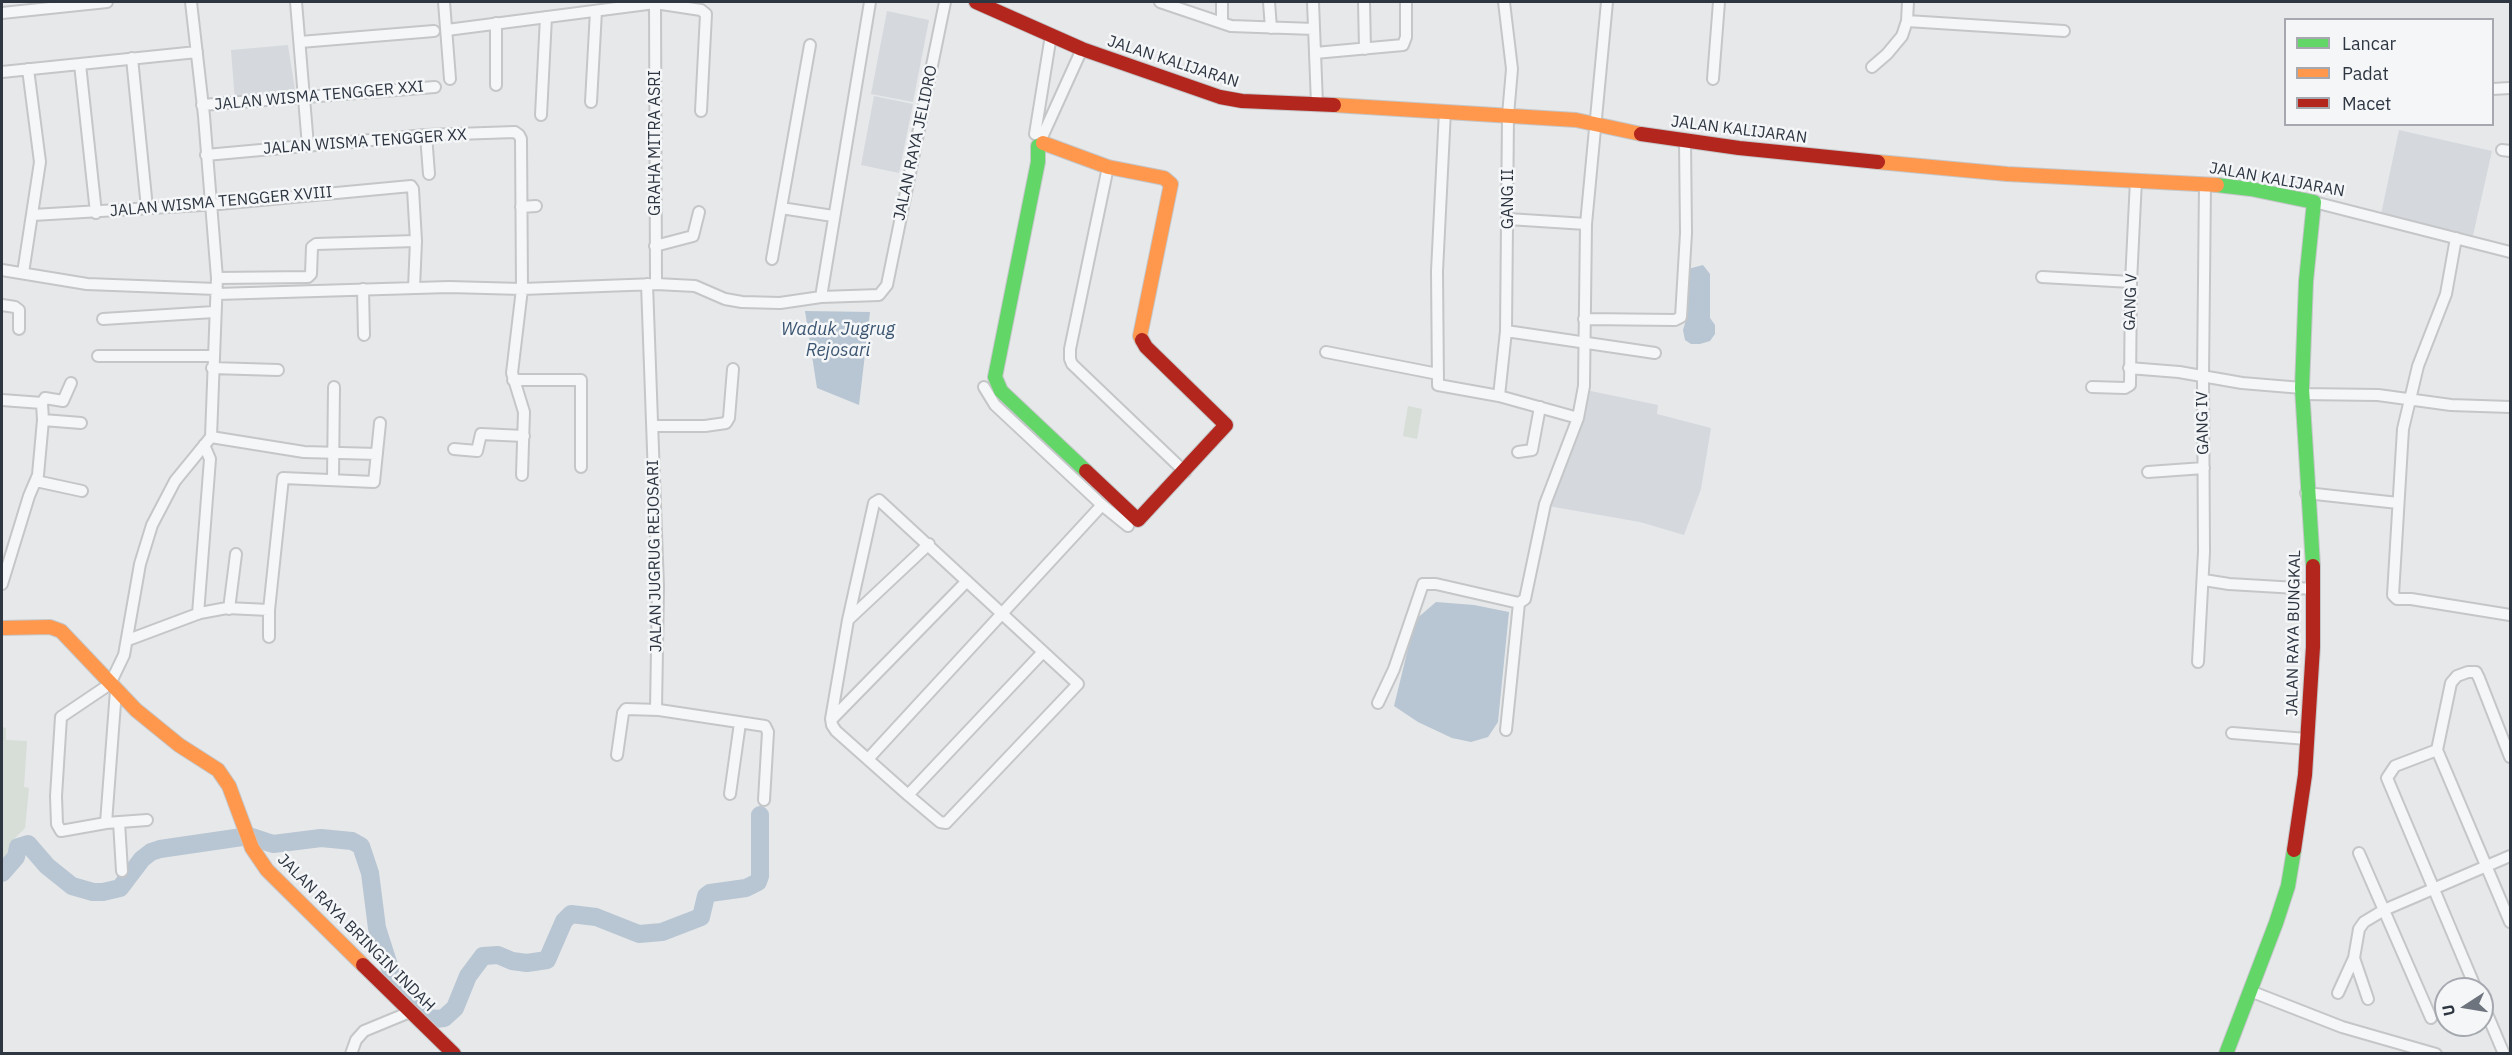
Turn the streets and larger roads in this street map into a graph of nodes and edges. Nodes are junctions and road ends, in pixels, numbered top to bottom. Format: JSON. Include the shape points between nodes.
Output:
{"nodes":[{"id":1,"x":107,"y":2,"type":"edge"},
{"id":2,"x":191,"y":2,"type":"edge"},
{"id":3,"x":296,"y":2,"type":"edge"},
{"id":4,"x":444,"y":2,"type":"edge"},
{"id":5,"x":655,"y":2,"type":"edge"},
{"id":6,"x":870,"y":2,"type":"edge"},
{"id":7,"x":945,"y":2,"type":"edge"},
{"id":8,"x":976,"y":2,"type":"edge"},
{"id":9,"x":1160,"y":2,"type":"edge"},
{"id":10,"x":1222,"y":2,"type":"edge"},
{"id":11,"x":1269,"y":2,"type":"edge"},
{"id":12,"x":1313,"y":2,"type":"edge"},
{"id":13,"x":1364,"y":2,"type":"edge"},
{"id":14,"x":1406,"y":2,"type":"edge"},
{"id":15,"x":1504,"y":2,"type":"edge"},
{"id":16,"x":1607,"y":2,"type":"edge"},
{"id":17,"x":1719,"y":2,"type":"edge"},
{"id":18,"x":1908,"y":2,"type":"edge"},
{"id":19,"x":74,"y":3,"type":"edge"},
{"id":20,"x":596,"y":11,"type":"junction"},
{"id":21,"x":2,"y":13,"type":"edge"},
{"id":22,"x":546,"y":17,"type":"junction"},
{"id":23,"x":1907,"y":21,"type":"junction"},
{"id":24,"x":1222,"y":22,"type":"junction"},
{"id":25,"x":495,"y":23,"type":"junction"},
{"id":26,"x":1271,"y":28,"type":"junction"},
{"id":27,"x":1314,"y":29,"type":"junction"},
{"id":28,"x":447,"y":30,"type":"junction"},
{"id":29,"x":434,"y":31,"type":"dead end"},
{"id":30,"x":2064,"y":31,"type":"dead end"},
{"id":31,"x":1052,"y":35,"type":"junction"},
{"id":32,"x":300,"y":42,"type":"junction"},
{"id":33,"x":810,"y":45,"type":"dead end"},
{"id":34,"x":1082,"y":49,"type":"junction"},
{"id":35,"x":1365,"y":50,"type":"junction"},
{"id":36,"x":197,"y":52,"type":"junction"},
{"id":37,"x":1315,"y":53,"type":"junction"},
{"id":38,"x":132,"y":58,"type":"junction"},
{"id":39,"x":80,"y":64,"type":"junction"},
{"id":40,"x":1872,"y":67,"type":"dead end"},
{"id":41,"x":28,"y":69,"type":"junction"},
{"id":42,"x":2,"y":72,"type":"edge"},
{"id":43,"x":450,"y":79,"type":"dead end"},
{"id":44,"x":1713,"y":79,"type":"dead end"},
{"id":45,"x":496,"y":85,"type":"dead end"},
{"id":46,"x":435,"y":87,"type":"dead end"},
{"id":47,"x":2511,"y":88,"type":"edge"},
{"id":48,"x":2494,"y":89,"type":"edge"},
{"id":49,"x":304,"y":98,"type":"junction"},
{"id":50,"x":591,"y":102,"type":"dead end"},
{"id":51,"x":1317,"y":104,"type":"junction"},
{"id":52,"x":202,"y":105,"type":"junction"},
{"id":53,"x":701,"y":111,"type":"dead end"},
{"id":54,"x":1445,"y":111,"type":"junction"},
{"id":55,"x":541,"y":115,"type":"dead end"},
{"id":56,"x":1508,"y":115,"type":"junction"},
{"id":57,"x":1597,"y":125,"type":"junction"},
{"id":58,"x":426,"y":135,"type":"junction"},
{"id":59,"x":1040,"y":140,"type":"junction"},
{"id":60,"x":1685,"y":141,"type":"junction"},
{"id":61,"x":308,"y":146,"type":"junction"},
{"id":62,"x":206,"y":155,"type":"junction"},
{"id":63,"x":1108,"y":167,"type":"junction"},
{"id":64,"x":429,"y":174,"type":"dead end"},
{"id":65,"x":2136,"y":180,"type":"junction"},
{"id":66,"x":2205,"y":184,"type":"junction"},
{"id":67,"x":2314,"y":201,"type":"junction"},
{"id":68,"x":210,"y":205,"type":"junction"},
{"id":69,"x":536,"y":206,"type":"dead end"},
{"id":70,"x":521,"y":207,"type":"junction"},
{"id":71,"x":147,"y":208,"type":"junction"},
{"id":72,"x":781,"y":208,"type":"junction"},
{"id":73,"x":699,"y":212,"type":"dead end"},
{"id":74,"x":96,"y":213,"type":"junction"},
{"id":75,"x":33,"y":215,"type":"junction"},
{"id":76,"x":833,"y":216,"type":"junction"},
{"id":77,"x":1508,"y":219,"type":"junction"},
{"id":78,"x":1586,"y":224,"type":"junction"},
{"id":79,"x":2456,"y":238,"type":"junction"},
{"id":80,"x":416,"y":241,"type":"junction"},
{"id":81,"x":655,"y":246,"type":"junction"},
{"id":82,"x":2511,"y":252,"type":"edge"},
{"id":83,"x":772,"y":259,"type":"dead end"},
{"id":84,"x":2,"y":270,"type":"edge"},
{"id":85,"x":23,"y":273,"type":"junction"},
{"id":86,"x":2042,"y":278,"type":"dead end"},
{"id":87,"x":2131,"y":282,"type":"junction"},
{"id":88,"x":651,"y":284,"type":"junction"},
{"id":89,"x":216,"y":287,"type":"junction"},
{"id":90,"x":414,"y":288,"type":"junction"},
{"id":91,"x":363,"y":289,"type":"junction"},
{"id":92,"x":522,"y":289,"type":"junction"},
{"id":93,"x":821,"y":297,"type":"junction"},
{"id":94,"x":2,"y":304,"type":"edge"},
{"id":95,"x":214,"y":312,"type":"junction"},
{"id":96,"x":103,"y":319,"type":"dead end"},
{"id":97,"x":1584,"y":319,"type":"junction"},
{"id":98,"x":19,"y":329,"type":"dead end"},
{"id":99,"x":1506,"y":331,"type":"junction"},
{"id":100,"x":364,"y":335,"type":"dead end"},
{"id":101,"x":1584,"y":343,"type":"junction"},
{"id":102,"x":1326,"y":352,"type":"dead end"},
{"id":103,"x":1654,"y":353,"type":"dead end"},
{"id":104,"x":98,"y":356,"type":"dead end"},
{"id":105,"x":213,"y":356,"type":"junction"},
{"id":106,"x":212,"y":368,"type":"junction"},
{"id":107,"x":2129,"y":368,"type":"junction"},
{"id":108,"x":734,"y":369,"type":"dead end"},
{"id":109,"x":278,"y":370,"type":"dead end"},
{"id":110,"x":1438,"y":374,"type":"junction"},
{"id":111,"x":2203,"y":377,"type":"junction"},
{"id":112,"x":513,"y":381,"type":"junction"},
{"id":113,"x":72,"y":383,"type":"dead end"},
{"id":114,"x":334,"y":387,"type":"dead end"},
{"id":115,"x":984,"y":387,"type":"dead end"},
{"id":116,"x":2092,"y":387,"type":"dead end"},
{"id":117,"x":2302,"y":391,"type":"junction"},
{"id":118,"x":1499,"y":396,"type":"junction"},
{"id":119,"x":2,"y":400,"type":"edge"},
{"id":120,"x":2408,"y":400,"type":"junction"},
{"id":121,"x":42,"y":404,"type":"junction"},
{"id":122,"x":1540,"y":407,"type":"junction"},
{"id":123,"x":2511,"y":407,"type":"edge"},
{"id":124,"x":1578,"y":418,"type":"junction"},
{"id":125,"x":43,"y":420,"type":"junction"},
{"id":126,"x":81,"y":423,"type":"dead end"},
{"id":127,"x":380,"y":423,"type":"dead end"},
{"id":128,"x":653,"y":426,"type":"junction"},
{"id":129,"x":524,"y":436,"type":"junction"},
{"id":130,"x":207,"y":441,"type":"junction"},
{"id":131,"x":1048,"y":446,"type":"junction"},
{"id":132,"x":454,"y":449,"type":"dead end"},
{"id":133,"x":1518,"y":452,"type":"dead end"},
{"id":134,"x":335,"y":454,"type":"junction"},
{"id":135,"x":377,"y":454,"type":"junction"},
{"id":136,"x":581,"y":467,"type":"dead end"},
{"id":137,"x":2204,"y":468,"type":"junction"},
{"id":138,"x":1185,"y":472,"type":"junction"},
{"id":139,"x":2148,"y":472,"type":"dead end"},
{"id":140,"x":522,"y":475,"type":"dead end"},
{"id":141,"x":333,"y":479,"type":"junction"},
{"id":142,"x":36,"y":481,"type":"junction"},
{"id":143,"x":81,"y":491,"type":"dead end"},
{"id":144,"x":2306,"y":493,"type":"junction"},
{"id":145,"x":2398,"y":503,"type":"junction"},
{"id":146,"x":1102,"y":505,"type":"junction"},
{"id":147,"x":1128,"y":526,"type":"dead end"},
{"id":148,"x":929,"y":544,"type":"junction"},
{"id":149,"x":236,"y":555,"type":"dead end"},
{"id":150,"x":2204,"y":580,"type":"junction"},
{"id":151,"x":967,"y":581,"type":"junction"},
{"id":152,"x":2,"y":584,"type":"edge"},
{"id":153,"x":2314,"y":589,"type":"junction"},
{"id":154,"x":1519,"y":603,"type":"junction"},
{"id":155,"x":229,"y":609,"type":"junction"},
{"id":156,"x":269,"y":610,"type":"junction"},
{"id":157,"x":198,"y":614,"type":"junction"},
{"id":158,"x":1003,"y":614,"type":"junction"},
{"id":159,"x":2511,"y":615,"type":"edge"},
{"id":160,"x":848,"y":620,"type":"junction"},
{"id":161,"x":2,"y":626,"type":"edge"},
{"id":162,"x":269,"y":637,"type":"dead end"},
{"id":163,"x":128,"y":640,"type":"junction"},
{"id":164,"x":1043,"y":652,"type":"junction"},
{"id":165,"x":2198,"y":662,"type":"dead end"},
{"id":166,"x":113,"y":687,"type":"junction"},
{"id":167,"x":1378,"y":703,"type":"dead end"},
{"id":168,"x":656,"y":710,"type":"junction"},
{"id":169,"x":831,"y":719,"type":"junction"},
{"id":170,"x":740,"y":723,"type":"junction"},
{"id":171,"x":1506,"y":730,"type":"dead end"},
{"id":172,"x":2232,"y":733,"type":"dead end"},
{"id":173,"x":2307,"y":739,"type":"junction"},
{"id":174,"x":2437,"y":750,"type":"junction"},
{"id":175,"x":617,"y":755,"type":"dead end"},
{"id":176,"x":2511,"y":757,"type":"edge"},
{"id":177,"x":868,"y":759,"type":"junction"},
{"id":178,"x":730,"y":794,"type":"dead end"},
{"id":179,"x":908,"y":795,"type":"junction"},
{"id":180,"x":764,"y":800,"type":"dead end"},
{"id":181,"x":147,"y":820,"type":"dead end"},
{"id":182,"x":119,"y":822,"type":"junction"},
{"id":183,"x":106,"y":823,"type":"junction"},
{"id":184,"x":2359,"y":853,"type":"dead end"},
{"id":185,"x":2511,"y":856,"type":"edge"},
{"id":186,"x":2486,"y":866,"type":"junction"},
{"id":187,"x":122,"y":871,"type":"dead end"},
{"id":188,"x":2434,"y":890,"type":"junction"},
{"id":189,"x":2384,"y":910,"type":"junction"},
{"id":190,"x":2511,"y":922,"type":"edge"},
{"id":191,"x":2354,"y":958,"type":"junction"},
{"id":192,"x":2471,"y":977,"type":"edge"},
{"id":193,"x":2250,"y":991,"type":"junction"},
{"id":194,"x":2338,"y":993,"type":"dead end"},
{"id":195,"x":2368,"y":999,"type":"dead end"},
{"id":196,"x":410,"y":1012,"type":"junction"},
{"id":197,"x":2431,"y":1018,"type":"dead end"},
{"id":198,"x":2494,"y":1029,"type":"edge"},
{"id":199,"x":351,"y":1053,"type":"edge"},
{"id":200,"x":454,"y":1053,"type":"edge"},
{"id":201,"x":2226,"y":1053,"type":"edge"},
{"id":202,"x":2436,"y":1053,"type":"edge"},
{"id":203,"x":2505,"y":1053,"type":"edge"}],
"edges":[{"from":1,"to":19,"type":"street"},
{"from":2,"to":36,"type":"street"},
{"from":3,"to":32,"type":"street"},
{"from":4,"to":28,"type":"street"},
{"from":5,"to":20,"type":"street"},
{"from":5,"to":53,"type":"street","via":[[705,12]]},
{"from":5,"to":81,"type":"street","name":"GRAHA MITRA ASRI"},
{"from":6,"to":76,"type":"street"},
{"from":7,"to":93,"type":"street","name":"JALAN RAYA JELIDRO","via":[[887,285],[879,295]]},
{"from":8,"to":31,"type":"street","name":"JALAN KALIJARAN"},
{"from":9,"to":24,"type":"street"},
{"from":10,"to":24,"type":"street"},
{"from":11,"to":26,"type":"street"},
{"from":12,"to":27,"type":"street"},
{"from":13,"to":35,"type":"street"},
{"from":14,"to":35,"type":"street","via":[[1407,33],[1403,45]]},
{"from":15,"to":56,"type":"street","name":"GANG II","via":[[1512,69]]},
{"from":16,"to":57,"type":"street"},
{"from":17,"to":44,"type":"street"},
{"from":18,"to":23,"type":"street"},
{"from":19,"to":21,"type":"street"},
{"from":20,"to":22,"type":"street"},
{"from":20,"to":50,"type":"street"},
{"from":22,"to":25,"type":"street"},
{"from":22,"to":55,"type":"street"},
{"from":23,"to":30,"type":"street"},
{"from":23,"to":40,"type":"street","via":[[1897,44]]},
{"from":24,"to":26,"type":"street","via":[[1241,28]]},
{"from":25,"to":28,"type":"street"},
{"from":25,"to":45,"type":"street"},
{"from":26,"to":27,"type":"street"},
{"from":27,"to":37,"type":"street"},
{"from":28,"to":43,"type":"street"},
{"from":29,"to":32,"type":"street"},
{"from":31,"to":34,"type":"street","name":"JALAN KALIJARAN"},
{"from":31,"to":59,"type":"street"},
{"from":32,"to":49,"type":"street"},
{"from":33,"to":72,"type":"street"},
{"from":34,"to":51,"type":"street","name":"JALAN KALIJARAN","via":[[1220,97]]},
{"from":34,"to":59,"type":"street"},
{"from":35,"to":37,"type":"street"},
{"from":36,"to":38,"type":"street"},
{"from":36,"to":52,"type":"street"},
{"from":37,"to":51,"type":"street"},
{"from":38,"to":39,"type":"street"},
{"from":38,"to":71,"type":"street"},
{"from":39,"to":41,"type":"street"},
{"from":39,"to":74,"type":"street"},
{"from":41,"to":42,"type":"street"},
{"from":41,"to":75,"type":"street","via":[[40,153]]},
{"from":46,"to":49,"type":"street","name":"JALAN WISMA TENGGER XXI"},
{"from":47,"to":48,"type":"street"},
{"from":49,"to":52,"type":"street","name":"JALAN WISMA TENGGER XXI"},
{"from":49,"to":61,"type":"street"},
{"from":51,"to":54,"type":"street","name":"JALAN KALIJARAN"},
{"from":52,"to":62,"type":"street"},
{"from":54,"to":56,"type":"street","name":"JALAN KALIJARAN"},
{"from":54,"to":110,"type":"street","via":[[1437,271]]},
{"from":56,"to":57,"type":"street","name":"JALAN KALIJARAN"},
{"from":56,"to":77,"type":"street","name":"GANG II"},
{"from":57,"to":60,"type":"street","name":"JALAN KALIJARAN"},
{"from":57,"to":78,"type":"street"},
{"from":58,"to":61,"type":"street","name":"JALAN WISMA TENGGER XX"},
{"from":58,"to":64,"type":"street"},
{"from":58,"to":70,"type":"street","name":"JALAN WISMA TENGGER XX","via":[[514,132],[521,139]]},
{"from":59,"to":63,"type":"street"},
{"from":59,"to":131,"type":"street","via":[[995,377],[1001,391]]},
{"from":60,"to":65,"type":"street","name":"JALAN KALIJARAN","via":[[1943,169]]},
{"from":60,"to":97,"type":"street","via":[[1682,317]]},
{"from":61,"to":62,"type":"street","name":"JALAN WISMA TENGGER XX"},
{"from":62,"to":68,"type":"street"},
{"from":63,"to":138,"type":"street","via":[[1070,359]]},
{"from":63,"to":138,"type":"street","via":[[1164,178],[1171,183],[1140,336],[1226,425]]},
{"from":65,"to":66,"type":"street","name":"JALAN KALIJARAN"},
{"from":65,"to":87,"type":"street","name":"GANG V"},
{"from":66,"to":67,"type":"street","name":"JALAN KALIJARAN"},
{"from":66,"to":111,"type":"street","name":"GANG IV"},
{"from":67,"to":79,"type":"street","name":"JALAN KALIJARAN"},
{"from":67,"to":117,"type":"street","name":"JALAN RAYA BUNGKAL"},
{"from":68,"to":71,"type":"street","name":"JALAN WISMA TENGGER XVIII"},
{"from":68,"to":80,"type":"street","name":"JALAN WISMA TENGGER XVIII","via":[[409,186],[413,189]]},
{"from":68,"to":89,"type":"street"},
{"from":69,"to":70,"type":"street"},
{"from":70,"to":92,"type":"street"},
{"from":71,"to":74,"type":"street","name":"JALAN WISMA TENGGER XVIII"},
{"from":72,"to":76,"type":"street"},
{"from":72,"to":83,"type":"street"},
{"from":73,"to":81,"type":"street","via":[[693,236]]},
{"from":74,"to":75,"type":"street","name":"JALAN WISMA TENGGER XVIII"},
{"from":75,"to":85,"type":"street"},
{"from":76,"to":93,"type":"street"},
{"from":77,"to":78,"type":"street"},
{"from":77,"to":99,"type":"street","name":"GANG II"},
{"from":78,"to":97,"type":"street"},
{"from":79,"to":82,"type":"street","name":"JALAN KALIJARAN"},
{"from":79,"to":120,"type":"street","via":[[2446,294]]},
{"from":80,"to":89,"type":"street","via":[[316,244],[312,247],[308,277]]},
{"from":80,"to":90,"type":"street"},
{"from":81,"to":88,"type":"street","name":"GRAHA MITRA ASRI"},
{"from":84,"to":85,"type":"street"},
{"from":85,"to":89,"type":"street","via":[[87,284]]},
{"from":86,"to":87,"type":"street"},
{"from":87,"to":107,"type":"street","name":"GANG V"},
{"from":88,"to":92,"type":"street"},
{"from":88,"to":93,"type":"street","via":[[695,286],[742,302],[780,303]]},
{"from":88,"to":128,"type":"street","name":"JALAN JUGRUG REJOSARI"},
{"from":89,"to":91,"type":"street"},
{"from":89,"to":95,"type":"street"},
{"from":90,"to":91,"type":"street"},
{"from":90,"to":92,"type":"street"},
{"from":91,"to":100,"type":"street"},
{"from":92,"to":112,"type":"street"},
{"from":94,"to":98,"type":"street","via":[[19,310]]},
{"from":95,"to":96,"type":"street"},
{"from":95,"to":105,"type":"street"},
{"from":97,"to":101,"type":"street"},
{"from":99,"to":101,"type":"street"},
{"from":99,"to":118,"type":"street","name":"GANG II"},
{"from":101,"to":103,"type":"street"},
{"from":101,"to":124,"type":"street","via":[[1584,386]]},
{"from":102,"to":110,"type":"street"},
{"from":104,"to":105,"type":"street"},
{"from":105,"to":106,"type":"street"},
{"from":106,"to":109,"type":"street"},
{"from":106,"to":130,"type":"street"},
{"from":107,"to":111,"type":"street"},
{"from":107,"to":116,"type":"street","via":[[2128,387]]},
{"from":108,"to":128,"type":"street","via":[[726,423]]},
{"from":110,"to":118,"type":"street","via":[[1438,385]]},
{"from":111,"to":117,"type":"street"},
{"from":111,"to":137,"type":"street","name":"GANG IV"},
{"from":112,"to":129,"type":"street","via":[[524,408]]},
{"from":112,"to":136,"type":"street","via":[[581,380]]},
{"from":113,"to":121,"type":"street","via":[[63,401],[45,398]]},
{"from":114,"to":134,"type":"street"},
{"from":115,"to":131,"type":"street","via":[[994,405]]},
{"from":117,"to":120,"type":"street"},
{"from":117,"to":144,"type":"street","name":"JALAN RAYA BUNGKAL"},
{"from":118,"to":122,"type":"street"},
{"from":119,"to":121,"type":"street"},
{"from":120,"to":123,"type":"street","via":[[2480,408]]},
{"from":120,"to":145,"type":"street"},
{"from":121,"to":125,"type":"street"},
{"from":122,"to":124,"type":"street"},
{"from":122,"to":133,"type":"street","via":[[1532,450]]},
{"from":124,"to":154,"type":"street","via":[[1545,504],[1526,599]]},
{"from":125,"to":126,"type":"street"},
{"from":125,"to":142,"type":"street"},
{"from":127,"to":135,"type":"street"},
{"from":128,"to":168,"type":"street","name":"JALAN JUGRUG REJOSARI","via":[[658,587]]},
{"from":129,"to":132,"type":"street","via":[[480,434],[477,451]]},
{"from":129,"to":140,"type":"street"},
{"from":130,"to":134,"type":"street"},
{"from":130,"to":157,"type":"street","via":[[210,459]]},
{"from":130,"to":163,"type":"street","via":[[175,481],[152,525],[140,564]]},
{"from":131,"to":138,"type":"street","via":[[1134,519],[1142,518]]},
{"from":131,"to":146,"type":"street"},
{"from":134,"to":135,"type":"street"},
{"from":134,"to":141,"type":"street"},
{"from":135,"to":141,"type":"street","via":[[374,482]]},
{"from":137,"to":139,"type":"street"},
{"from":137,"to":150,"type":"street","name":"GANG IV"},
{"from":141,"to":156,"type":"street","via":[[283,479]]},
{"from":142,"to":143,"type":"street"},
{"from":142,"to":152,"type":"street"},
{"from":144,"to":145,"type":"street"},
{"from":144,"to":153,"type":"street","name":"JALAN RAYA BUNGKAL"},
{"from":145,"to":159,"type":"street","via":[[2394,597]]},
{"from":146,"to":147,"type":"street"},
{"from":146,"to":158,"type":"street"},
{"from":148,"to":151,"type":"street"},
{"from":148,"to":160,"type":"street"},
{"from":148,"to":160,"type":"street","via":[[882,500],[875,501]]},
{"from":149,"to":155,"type":"street"},
{"from":150,"to":153,"type":"street"},
{"from":150,"to":165,"type":"street","name":"GANG IV"},
{"from":151,"to":158,"type":"street"},
{"from":151,"to":169,"type":"street"},
{"from":153,"to":173,"type":"street","name":"JALAN RAYA BUNGKAL"},
{"from":154,"to":167,"type":"street","via":[[1423,584]]},
{"from":154,"to":171,"type":"street"},
{"from":155,"to":156,"type":"street"},
{"from":155,"to":157,"type":"street"},
{"from":156,"to":162,"type":"street"},
{"from":157,"to":163,"type":"street"},
{"from":158,"to":164,"type":"street"},
{"from":158,"to":177,"type":"street"},
{"from":160,"to":169,"type":"street"},
{"from":161,"to":166,"type":"street","name":"JALAN RAYA BRINGIN INDAH","via":[[50,627],[61,631]]},
{"from":163,"to":166,"type":"street"},
{"from":164,"to":179,"type":"street"},
{"from":164,"to":179,"type":"street","via":[[1078,684],[980,789],[944,823]]},
{"from":166,"to":183,"type":"street"},
{"from":166,"to":183,"type":"street","via":[[61,717],[56,796],[61,831]]},
{"from":166,"to":196,"type":"street","name":"JALAN RAYA BRINGIN INDAH","via":[[145,718],[223,776],[252,848],[267,870]]},
{"from":168,"to":170,"type":"street"},
{"from":168,"to":175,"type":"street","via":[[623,710]]},
{"from":169,"to":177,"type":"street","via":[[836,731]]},
{"from":170,"to":178,"type":"street"},
{"from":170,"to":180,"type":"street","via":[[765,726],[768,732]]},
{"from":172,"to":173,"type":"street"},
{"from":173,"to":193,"type":"street","name":"JALAN RAYA BUNGKAL","via":[[2288,886]]},
{"from":174,"to":176,"type":"street","via":[[2451,683],[2457,676],[2473,671]]},
{"from":174,"to":186,"type":"street"},
{"from":174,"to":188,"type":"street","via":[[2395,766],[2388,772],[2387,783]]},
{"from":177,"to":179,"type":"street"},
{"from":181,"to":182,"type":"street"},
{"from":182,"to":183,"type":"street"},
{"from":182,"to":187,"type":"street"},
{"from":184,"to":189,"type":"street"},
{"from":185,"to":186,"type":"street"},
{"from":186,"to":188,"type":"street"},
{"from":186,"to":190,"type":"street"},
{"from":188,"to":189,"type":"street"},
{"from":188,"to":192,"type":"street"},
{"from":189,"to":191,"type":"street","via":[[2359,929]]},
{"from":189,"to":197,"type":"street"},
{"from":191,"to":194,"type":"street"},
{"from":191,"to":195,"type":"street"},
{"from":193,"to":201,"type":"street","name":"JALAN RAYA BUNGKAL"},
{"from":193,"to":202,"type":"street","via":[[2342,1027]]},
{"from":196,"to":199,"type":"street","via":[[364,1031]]},
{"from":196,"to":200,"type":"street","name":"JALAN RAYA BRINGIN INDAH"},
{"from":198,"to":203,"type":"street"}]}
